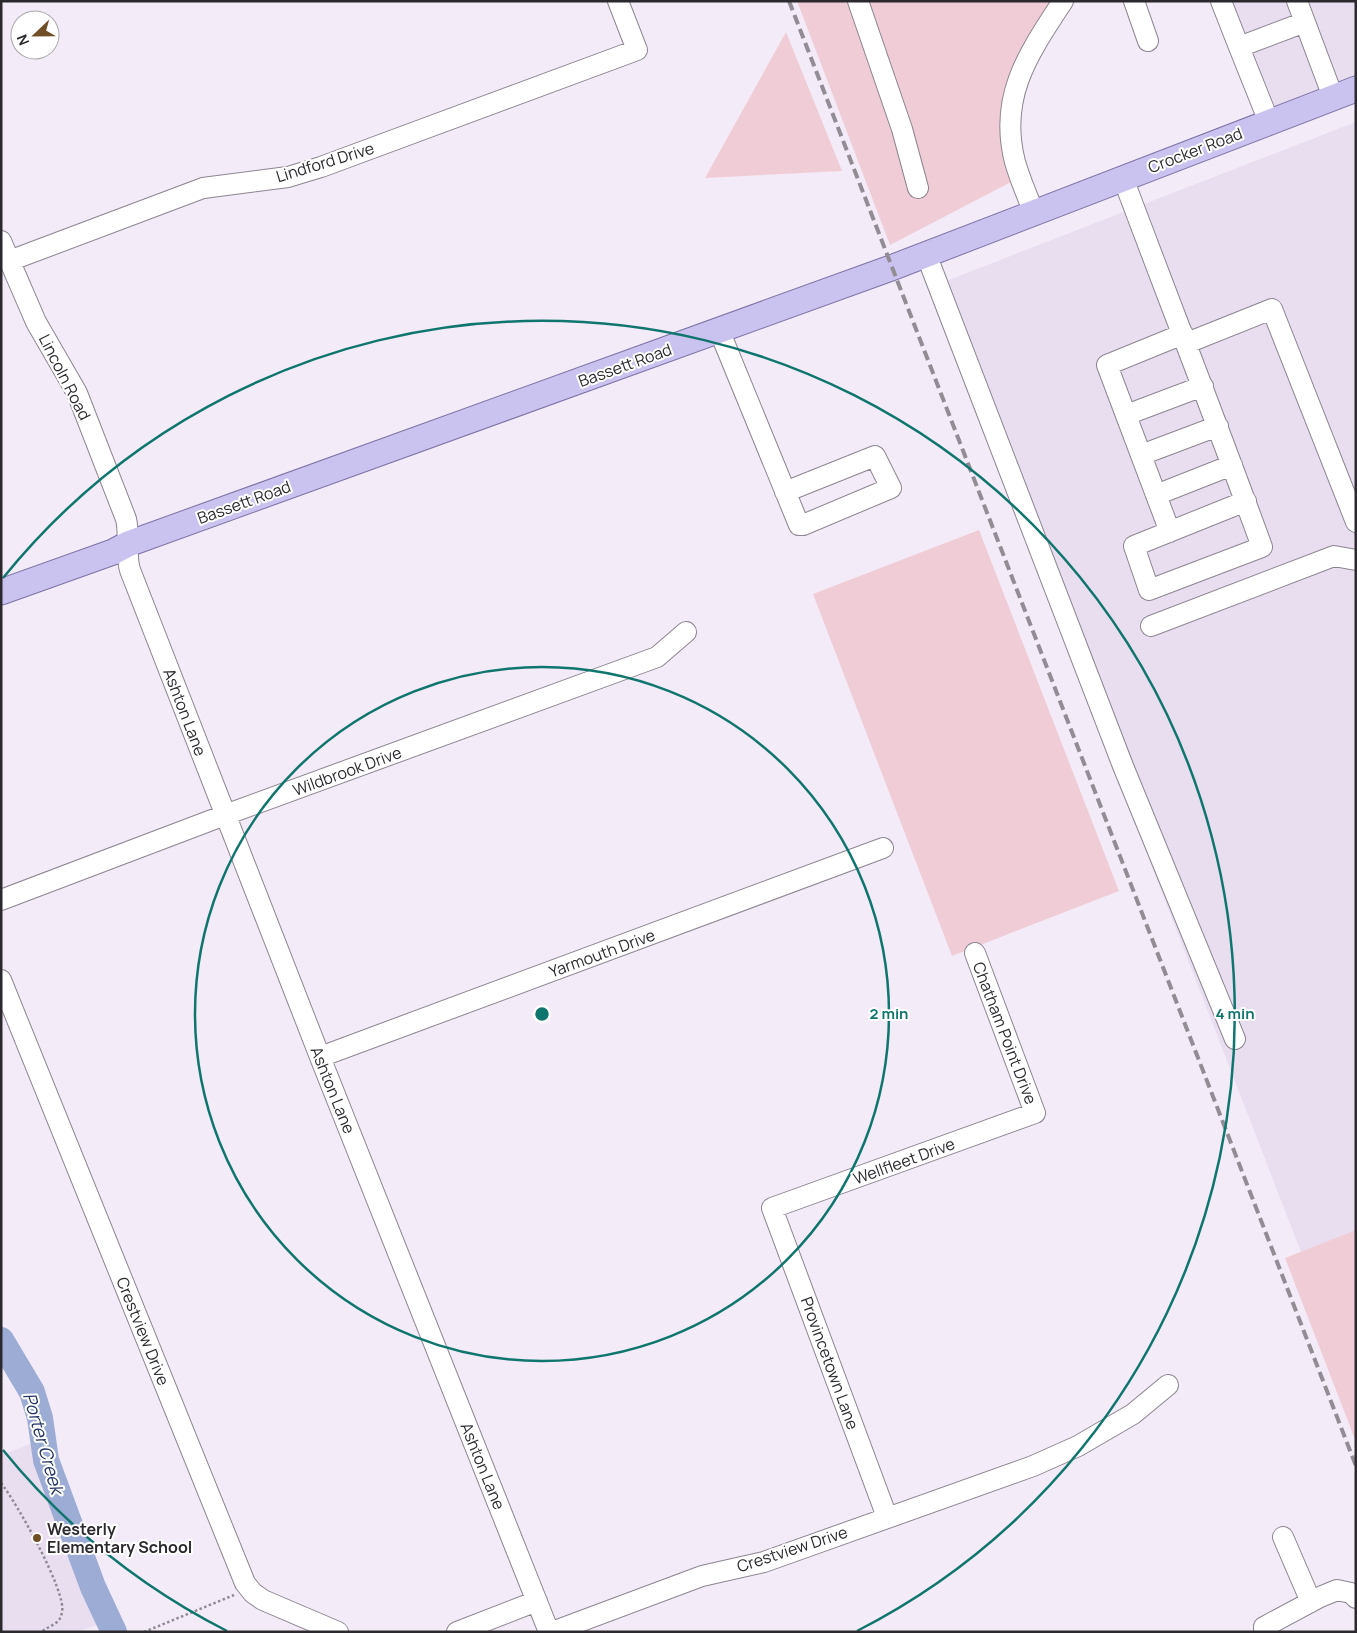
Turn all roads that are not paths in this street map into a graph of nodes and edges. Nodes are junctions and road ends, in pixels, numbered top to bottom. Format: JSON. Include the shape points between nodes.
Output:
{"nodes":[{"id":1,"x":618,"y":1,"type":"edge"},
{"id":2,"x":858,"y":1,"type":"edge"},
{"id":3,"x":1063,"y":1,"type":"edge"},
{"id":4,"x":1134,"y":1,"type":"edge"},
{"id":5,"x":1221,"y":1,"type":"edge"},
{"id":6,"x":1297,"y":1,"type":"edge"},
{"id":7,"x":1305,"y":22,"type":"junction"},
{"id":8,"x":1148,"y":40,"type":"dead end"},
{"id":9,"x":1239,"y":48,"type":"junction"},
{"id":10,"x":1344,"y":93,"type":"edge"},
{"id":11,"x":1269,"y":122,"type":"junction"},
{"id":12,"x":1123,"y":178,"type":"junction"},
{"id":13,"x":918,"y":188,"type":"dead end"},
{"id":14,"x":1034,"y":212,"type":"junction"},
{"id":15,"x":1,"y":240,"type":"edge"},
{"id":16,"x":926,"y":254,"type":"junction"},
{"id":17,"x":9,"y":261,"type":"junction"},
{"id":18,"x":719,"y":330,"type":"junction"},
{"id":19,"x":1185,"y":338,"type":"junction"},
{"id":20,"x":1203,"y":386,"type":"junction"},
{"id":21,"x":1126,"y":415,"type":"junction"},
{"id":22,"x":1218,"y":426,"type":"junction"},
{"id":23,"x":1141,"y":455,"type":"junction"},
{"id":24,"x":1232,"y":465,"type":"junction"},
{"id":25,"x":785,"y":492,"type":"junction"},
{"id":26,"x":1156,"y":495,"type":"junction"},
{"id":27,"x":1246,"y":501,"type":"junction"},
{"id":28,"x":1356,"y":522,"type":"edge"},
{"id":29,"x":1170,"y":532,"type":"junction"},
{"id":30,"x":128,"y":544,"type":"junction"},
{"id":31,"x":1356,"y":560,"type":"edge"},
{"id":32,"x":1,"y":592,"type":"edge"},
{"id":33,"x":1151,"y":626,"type":"dead end"},
{"id":34,"x":686,"y":632,"type":"dead end"},
{"id":35,"x":225,"y":815,"type":"junction"},
{"id":36,"x":883,"y":848,"type":"dead end"},
{"id":37,"x":1,"y":900,"type":"edge"},
{"id":38,"x":974,"y":954,"type":"dead end"},
{"id":39,"x":1,"y":980,"type":"edge"},
{"id":40,"x":1235,"y":1039,"type":"dead end"},
{"id":41,"x":320,"y":1057,"type":"junction"},
{"id":42,"x":1035,"y":1113,"type":"joint"},
{"id":43,"x":772,"y":1208,"type":"joint"},
{"id":44,"x":1168,"y":1384,"type":"dead end"},
{"id":45,"x":887,"y":1517,"type":"junction"},
{"id":46,"x":1283,"y":1537,"type":"dead end"},
{"id":47,"x":1356,"y":1598,"type":"edge"},
{"id":48,"x":537,"y":1601,"type":"junction"},
{"id":49,"x":1311,"y":1602,"type":"junction"},
{"id":50,"x":1264,"y":1630,"type":"edge"},
{"id":51,"x":338,"y":1632,"type":"edge"},
{"id":52,"x":457,"y":1632,"type":"edge"},
{"id":53,"x":551,"y":1632,"type":"edge"}],
"edges":[{"from":1,"to":17,"type":"street","name":"Lindford Drive","via":[[637,50],[321,167],[288,177],[202,188]]},
{"from":2,"to":13,"type":"street","via":[[902,129]]},
{"from":3,"to":14,"type":"street","via":[[1028,57],[1012,104],[1012,148]]},
{"from":4,"to":8,"type":"street"},
{"from":5,"to":9,"type":"street"},
{"from":6,"to":7,"type":"street"},
{"from":7,"to":9,"type":"street"},
{"from":7,"to":10,"type":"street"},
{"from":9,"to":11,"type":"street"},
{"from":10,"to":11,"type":"main road","name":"Crocker Road"},
{"from":11,"to":12,"type":"main road","name":"Crocker Road"},
{"from":12,"to":14,"type":"main road","name":"Crocker Road"},
{"from":12,"to":19,"type":"street"},
{"from":14,"to":16,"type":"main road","name":"Bassett Road"},
{"from":15,"to":17,"type":"street","name":"Lincoln Road"},
{"from":16,"to":18,"type":"main road","name":"Bassett Road"},
{"from":16,"to":40,"type":"street","via":[[1123,766]]},
{"from":17,"to":30,"type":"street","name":"Lincoln Road","via":[[36,322],[77,393],[126,519]]},
{"from":18,"to":25,"type":"street"},
{"from":18,"to":30,"type":"main road","name":"Bassett Road"},
{"from":19,"to":20,"type":"street"},
{"from":19,"to":21,"type":"street","via":[[1107,365]]},
{"from":19,"to":28,"type":"street","via":[[1272,309]]},
{"from":20,"to":21,"type":"street"},
{"from":20,"to":22,"type":"street"},
{"from":21,"to":23,"type":"street"},
{"from":22,"to":23,"type":"street"},
{"from":22,"to":24,"type":"street"},
{"from":23,"to":26,"type":"street"},
{"from":24,"to":26,"type":"street"},
{"from":24,"to":27,"type":"street"},
{"from":25,"to":25,"type":"street","via":[[800,526],[891,488],[876,456]]},
{"from":26,"to":29,"type":"street"},
{"from":27,"to":29,"type":"street"},
{"from":27,"to":29,"type":"street","via":[[1262,546],[1149,590],[1134,546]]},
{"from":30,"to":32,"type":"main road","name":"Bassett Road"},
{"from":30,"to":35,"type":"street","name":"Ashton Lane","via":[[130,570]]},
{"from":31,"to":33,"type":"street","via":[[1334,556]]},
{"from":34,"to":35,"type":"street","name":"Wildbrook Drive","via":[[657,657]]},
{"from":35,"to":37,"type":"street","name":"Wildbrook Drive"},
{"from":35,"to":41,"type":"street","name":"Ashton Lane"},
{"from":36,"to":41,"type":"street","name":"Yarmouth Drive"},
{"from":38,"to":42,"type":"street","name":"Chatham Point Drive"},
{"from":39,"to":51,"type":"street","name":"Crestview Drive","via":[[245,1583],[264,1600]]},
{"from":41,"to":48,"type":"street","name":"Ashton Lane"},
{"from":42,"to":43,"type":"street","name":"Wellfleet Drive"},
{"from":43,"to":45,"type":"street","name":"Provincetown Lane"},
{"from":44,"to":45,"type":"street","name":"Crestview Drive","via":[[1134,1414],[1078,1446],[1033,1466]]},
{"from":45,"to":53,"type":"street","name":"Crestview Drive","via":[[764,1562],[702,1576]]},
{"from":46,"to":49,"type":"street"},
{"from":47,"to":49,"type":"street","via":[[1351,1593],[1337,1590]]},
{"from":48,"to":52,"type":"street"},
{"from":48,"to":53,"type":"street","name":"Ashton Lane"},
{"from":49,"to":50,"type":"street"}]}
